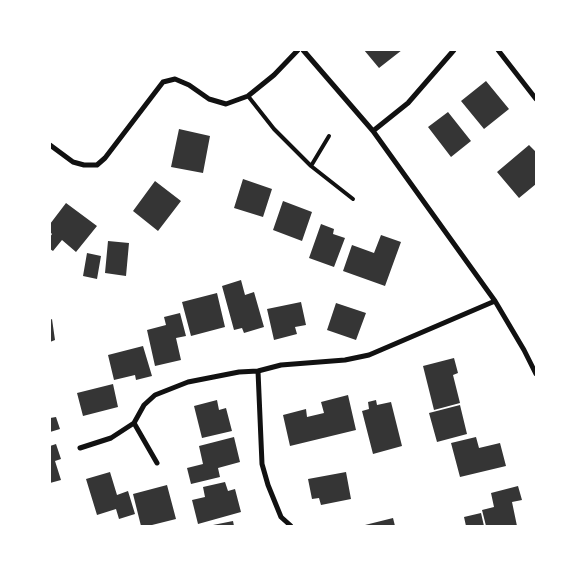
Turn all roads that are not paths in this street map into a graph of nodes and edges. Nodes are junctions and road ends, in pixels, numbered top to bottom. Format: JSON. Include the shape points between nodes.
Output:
{"nodes":[{"id":1,"x":298,"y":50,"type":"edge"},
{"id":2,"x":303,"y":50,"type":"edge"},
{"id":3,"x":454,"y":50,"type":"edge"},
{"id":4,"x":498,"y":50,"type":"edge"},
{"id":5,"x":248,"y":96,"type":"junction"},
{"id":6,"x":536,"y":100,"type":"edge"},
{"id":7,"x":373,"y":131,"type":"junction"},
{"id":8,"x":329,"y":136,"type":"dead end"},
{"id":9,"x":50,"y":145,"type":"edge"},
{"id":10,"x":311,"y":166,"type":"junction"},
{"id":11,"x":353,"y":199,"type":"dead end"},
{"id":12,"x":495,"y":301,"type":"junction"},
{"id":13,"x":258,"y":371,"type":"junction"},
{"id":14,"x":536,"y":374,"type":"edge"},
{"id":15,"x":134,"y":423,"type":"junction"},
{"id":16,"x":80,"y":448,"type":"dead end"},
{"id":17,"x":157,"y":463,"type":"dead end"},
{"id":18,"x":291,"y":526,"type":"edge"}],
"edges":[{"from":1,"to":5,"type":"street"},
{"from":2,"to":7,"type":"street"},
{"from":3,"to":7,"type":"street","via":[[408,103]]},
{"from":4,"to":6,"type":"street"},
{"from":5,"to":9,"type":"street","via":[[226,104],[209,99],[175,79],[163,82],[97,165],[73,162]]},
{"from":5,"to":10,"type":"lane","via":[[274,130]]},
{"from":7,"to":12,"type":"street"},
{"from":8,"to":10,"type":"lane"},
{"from":10,"to":11,"type":"lane"},
{"from":12,"to":13,"type":"street","via":[[369,356],[281,365]]},
{"from":12,"to":14,"type":"street"},
{"from":13,"to":15,"type":"street","via":[[188,382],[154,395]]},
{"from":13,"to":18,"type":"street","via":[[262,464],[281,518]]},
{"from":15,"to":16,"type":"street","via":[[111,438]]},
{"from":15,"to":17,"type":"street"}]}
